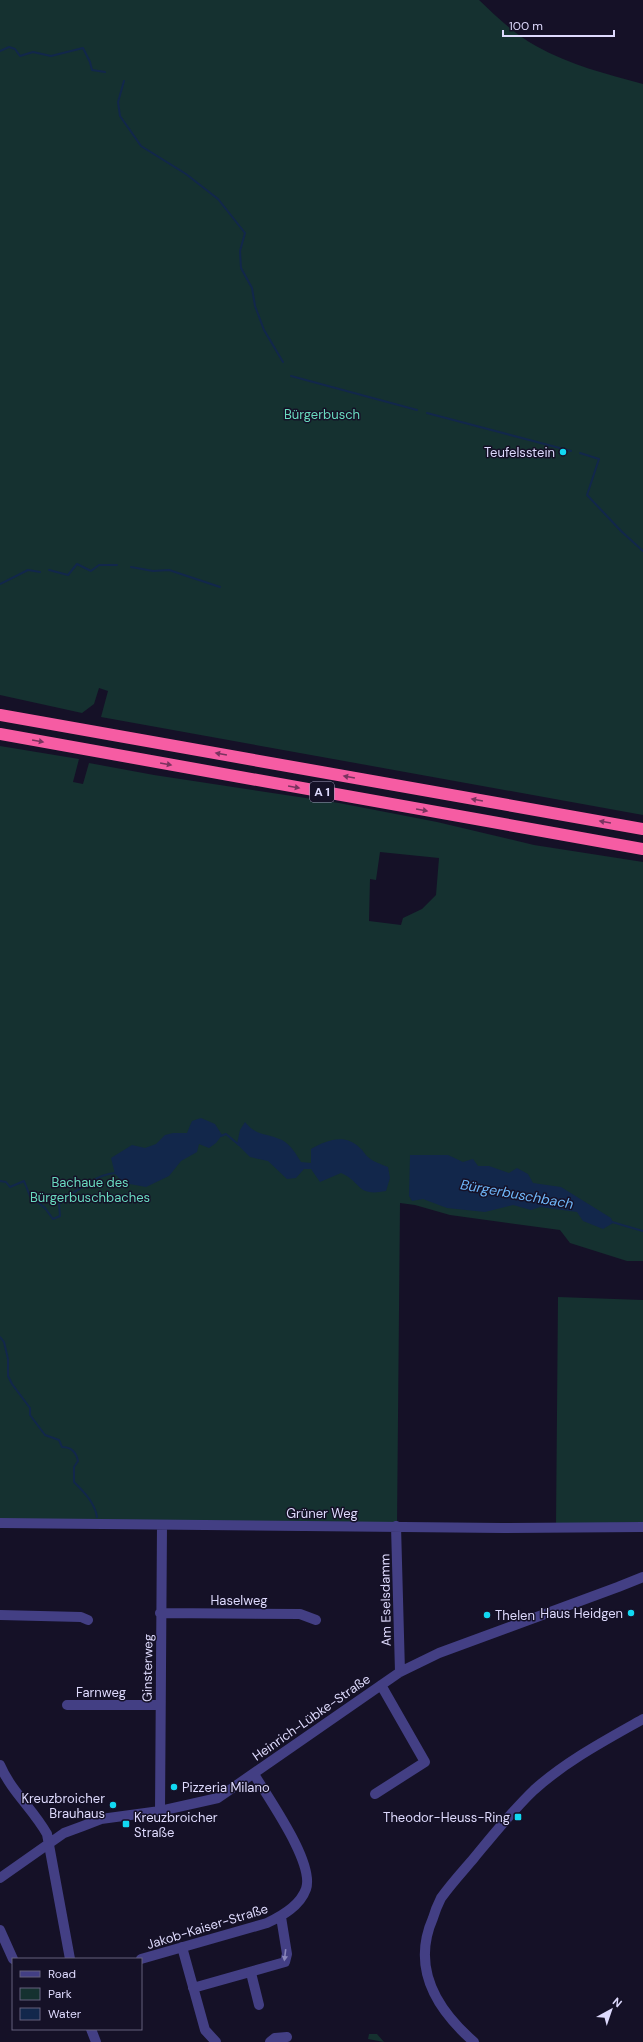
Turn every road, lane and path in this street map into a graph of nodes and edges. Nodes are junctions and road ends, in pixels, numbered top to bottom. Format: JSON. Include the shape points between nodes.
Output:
{"nodes":[{"id":1,"x":0,"y":715,"type":"edge"},
{"id":2,"x":0,"y":734,"type":"edge"},
{"id":3,"x":643,"y":829,"type":"edge"},
{"id":4,"x":643,"y":850,"type":"edge"},
{"id":5,"x":0,"y":1523,"type":"edge"},
{"id":6,"x":162,"y":1525,"type":"junction"},
{"id":7,"x":396,"y":1526,"type":"junction"},
{"id":8,"x":643,"y":1527,"type":"edge"},
{"id":9,"x":643,"y":1576,"type":"edge"},
{"id":10,"x":160,"y":1613,"type":"junction"},
{"id":11,"x":0,"y":1615,"type":"edge"},
{"id":12,"x":88,"y":1620,"type":"dead end"},
{"id":13,"x":316,"y":1620,"type":"dead end"},
{"id":14,"x":400,"y":1672,"type":"junction"},
{"id":15,"x":380,"y":1685,"type":"junction"},
{"id":16,"x":67,"y":1705,"type":"dead end"},
{"id":17,"x":159,"y":1705,"type":"junction"},
{"id":18,"x":643,"y":1719,"type":"edge"},
{"id":19,"x":0,"y":1765,"type":"edge"},
{"id":20,"x":254,"y":1774,"type":"junction"},
{"id":21,"x":376,"y":1794,"type":"dead end"},
{"id":22,"x":160,"y":1812,"type":"junction"},
{"id":23,"x":49,"y":1843,"type":"junction"},
{"id":24,"x":0,"y":1878,"type":"edge"},
{"id":25,"x":281,"y":1917,"type":"junction"},
{"id":26,"x":0,"y":1930,"type":"edge"},
{"id":27,"x":182,"y":1947,"type":"junction"},
{"id":28,"x":13,"y":1958,"type":"edge"},
{"id":29,"x":70,"y":1958,"type":"edge"},
{"id":30,"x":142,"y":1959,"type":"edge"},
{"id":31,"x":251,"y":1973,"type":"junction"},
{"id":32,"x":193,"y":1988,"type":"junction"},
{"id":33,"x":259,"y":2005,"type":"dead end"},
{"id":34,"x":91,"y":2030,"type":"edge"},
{"id":35,"x":287,"y":2037,"type":"dead end"},
{"id":36,"x":468,"y":2040,"type":"edge"},
{"id":37,"x":96,"y":2042,"type":"edge"},
{"id":38,"x":216,"y":2042,"type":"edge"},
{"id":39,"x":270,"y":2042,"type":"edge"}],
"edges":[{"from":3,"to":1,"type":"highway","number":"A 1","one_way":true},
{"from":2,"to":4,"type":"highway","number":"A 1","one_way":true},
{"from":5,"to":6,"type":"street","name":"Grüner Weg"},
{"from":6,"to":7,"type":"street","name":"Grüner Weg"},
{"from":6,"to":10,"type":"street","name":"Ginsterweg"},
{"from":7,"to":8,"type":"street","name":"Grüner Weg"},
{"from":7,"to":14,"type":"street","name":"Am Eselsdamm"},
{"from":9,"to":14,"type":"street","name":"Heinrich-Lübke-Straße","via":[[439,1652]]},
{"from":10,"to":13,"type":"street","name":"Haselweg","via":[[300,1614]]},
{"from":10,"to":17,"type":"street","name":"Ginsterweg"},
{"from":11,"to":12,"type":"street","via":[[81,1617]]},
{"from":14,"to":15,"type":"street","name":"Heinrich-Lübke-Straße"},
{"from":15,"to":20,"type":"street","name":"Heinrich-Lübke-Straße"},
{"from":15,"to":21,"type":"street","via":[[425,1762]]},
{"from":16,"to":17,"type":"street","name":"Farnweg"},
{"from":17,"to":22,"type":"street","name":"Ginsterweg"},
{"from":18,"to":36,"type":"street","via":[[567,1765],[535,1790],[498,1828],[441,1899],[429,1926],[426,1942],[424,1957],[427,1976],[440,2005]]},
{"from":19,"to":23,"type":"street","via":[[6,1779],[40,1821]]},
{"from":20,"to":22,"type":"street","name":"Heinrich-Lübke-Straße","via":[[218,1798]]},
{"from":20,"to":25,"type":"street","name":"Jakob-Kaiser-Straße","via":[[300,1852],[307,1876],[306,1889],[292,1908]]},
{"from":22,"to":23,"type":"street","name":"Heinrich-Lübke-Straße","via":[[102,1819],[64,1833]]},
{"from":23,"to":24,"type":"street","name":"Heinrich-Lübke-Straße"},
{"from":23,"to":29,"type":"street"},
{"from":25,"to":27,"type":"street","name":"Jakob-Kaiser-Straße"},
{"from":25,"to":31,"type":"street","one_way":true,"via":[[287,1954],[285,1962]]},
{"from":26,"to":28,"type":"street"},
{"from":27,"to":30,"type":"street","name":"Jakob-Kaiser-Straße"},
{"from":27,"to":32,"type":"street"},
{"from":31,"to":32,"type":"street"},
{"from":31,"to":33,"type":"street"},
{"from":32,"to":38,"type":"street","via":[[205,2030]]},
{"from":34,"to":37,"type":"street"},
{"from":35,"to":39,"type":"street","via":[[275,2038]]}]}
